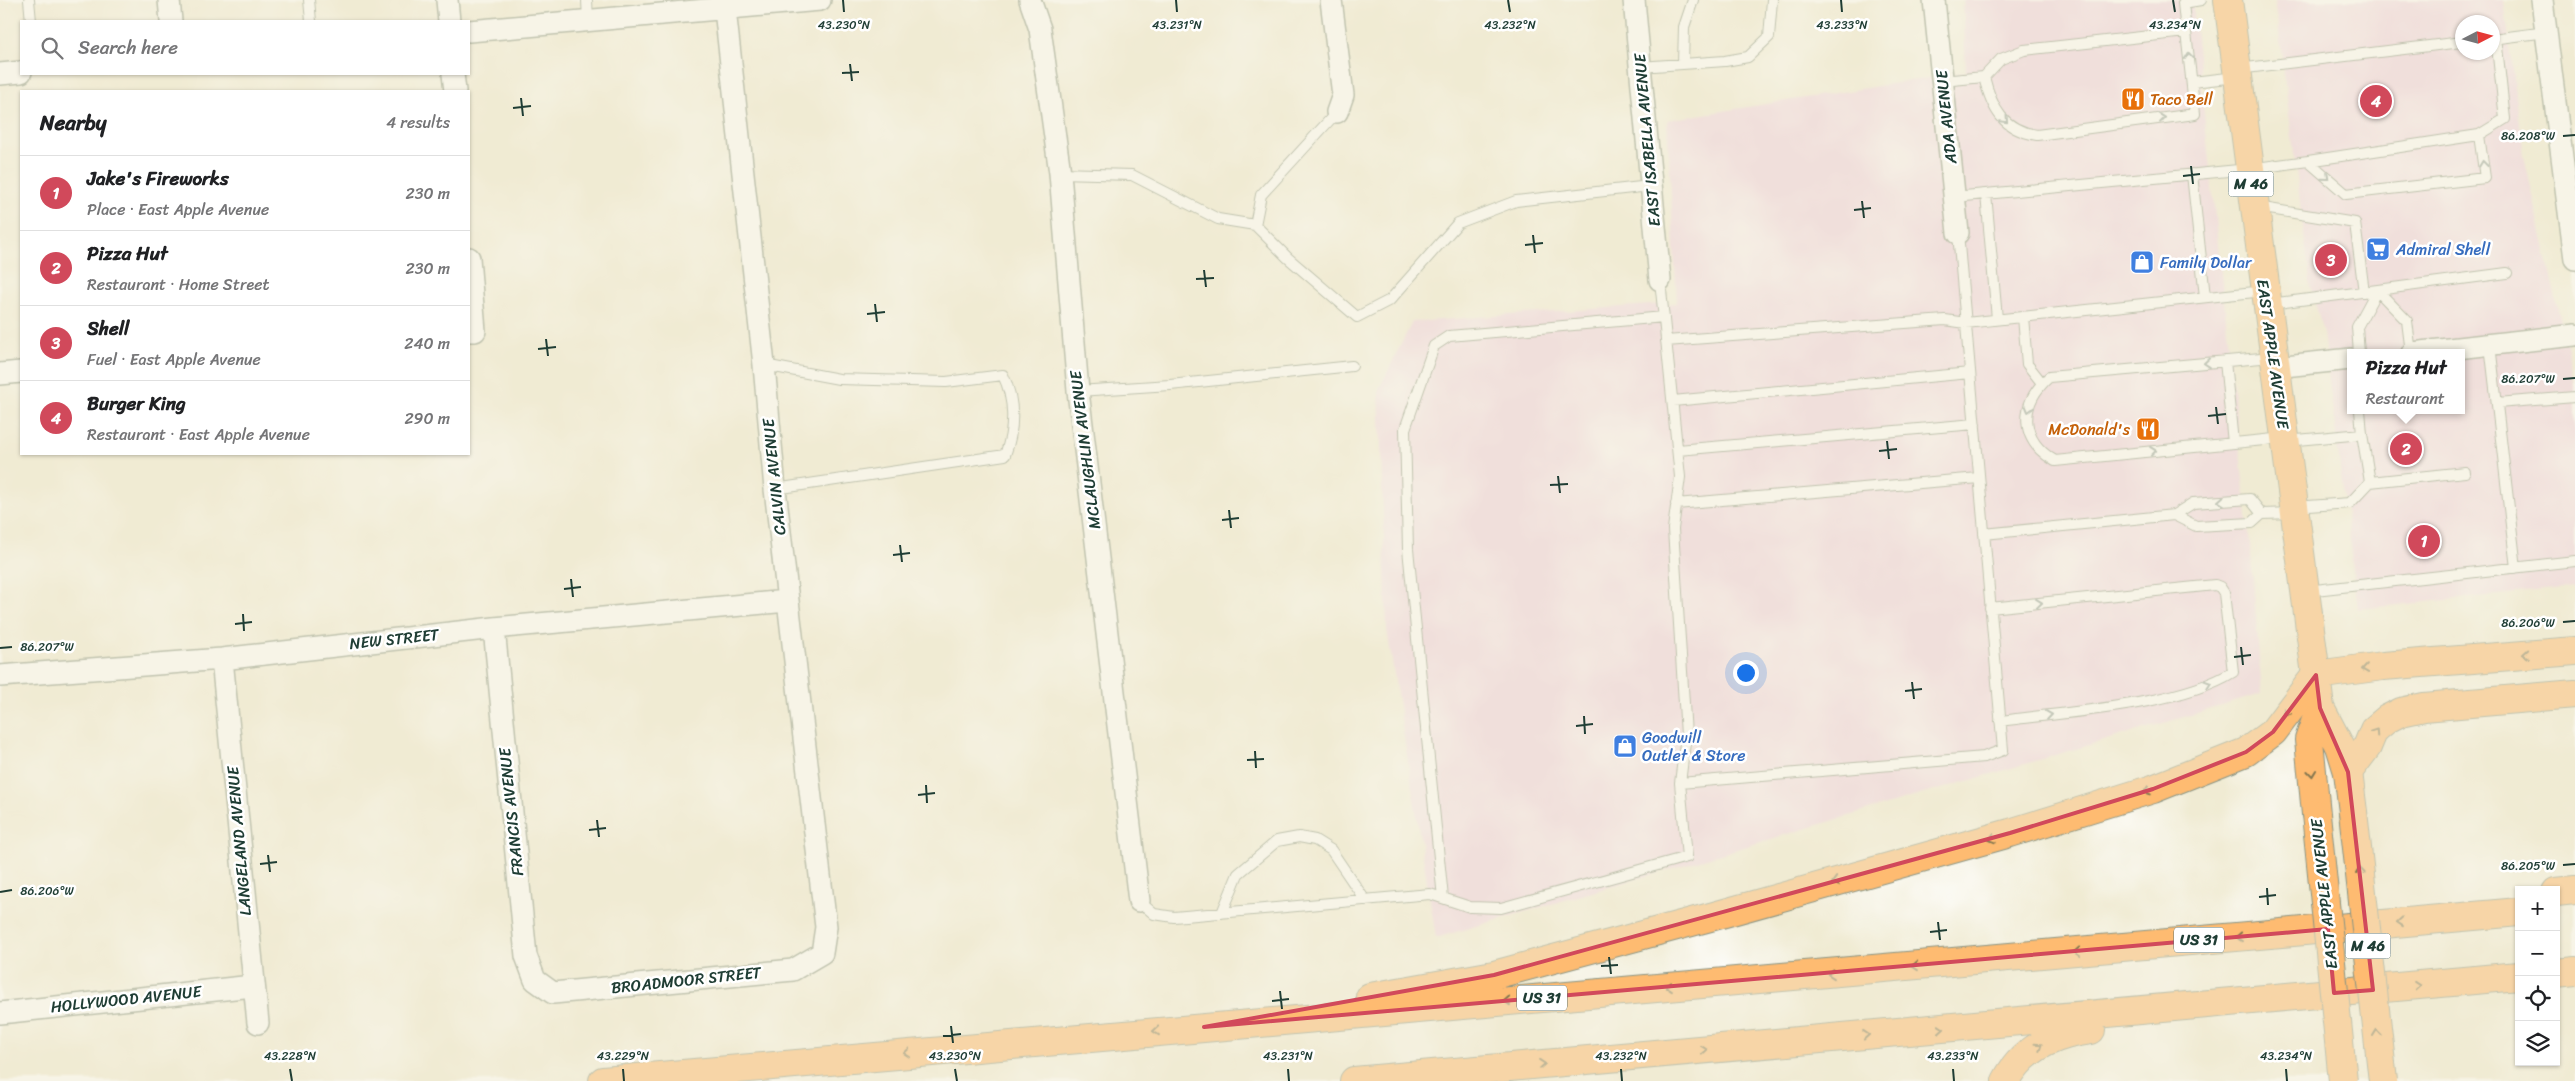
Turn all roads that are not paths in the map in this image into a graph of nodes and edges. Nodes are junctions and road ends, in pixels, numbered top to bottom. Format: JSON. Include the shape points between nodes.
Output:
{"nodes":[{"id":1,"x":29,"y":0,"type":"edge"},
{"id":2,"x":169,"y":0,"type":"edge"},
{"id":3,"x":308,"y":0,"type":"edge"},
{"id":4,"x":447,"y":0,"type":"edge"},
{"id":5,"x":820,"y":0,"type":"edge"},
{"id":6,"x":1030,"y":0,"type":"edge"},
{"id":7,"x":1332,"y":0,"type":"edge"},
{"id":8,"x":1634,"y":0,"type":"edge"},
{"id":9,"x":1693,"y":0,"type":"edge"},
{"id":10,"x":1772,"y":0,"type":"edge"},
{"id":11,"x":1934,"y":0,"type":"edge"},
{"id":12,"x":2201,"y":0,"type":"edge"},
{"id":13,"x":2228,"y":0,"type":"edge"},
{"id":14,"x":2542,"y":0,"type":"edge"},
{"id":15,"x":725,"y":4,"type":"edge"},
{"id":16,"x":588,"y":10,"type":"edge"},
{"id":17,"x":31,"y":20,"type":"edge"},
{"id":18,"x":171,"y":20,"type":"edge"},
{"id":19,"x":310,"y":20,"type":"edge"},
{"id":20,"x":449,"y":20,"type":"edge"},
{"id":21,"x":470,"y":31,"type":"edge"},
{"id":22,"x":2186,"y":32,"type":"junction"},
{"id":23,"x":2546,"y":32,"type":"junction"},
{"id":24,"x":2500,"y":37,"type":"edge"},
{"id":25,"x":2455,"y":43,"type":"edge"},
{"id":26,"x":2497,"y":60,"type":"edge"},
{"id":27,"x":1683,"y":64,"type":"junction"},
{"id":28,"x":1640,"y":67,"type":"junction"},
{"id":29,"x":20,"y":72,"type":"edge"},
{"id":30,"x":2237,"y":73,"type":"junction"},
{"id":31,"x":0,"y":74,"type":"edge"},
{"id":32,"x":453,"y":75,"type":"edge"},
{"id":33,"x":1984,"y":77,"type":"junction"},
{"id":34,"x":1942,"y":81,"type":"junction"},
{"id":35,"x":2192,"y":82,"type":"junction"},
{"id":36,"x":455,"y":90,"type":"edge"},
{"id":37,"x":1337,"y":112,"type":"joint"},
{"id":38,"x":2480,"y":135,"type":"junction"},
{"id":39,"x":2308,"y":161,"type":"junction"},
{"id":40,"x":2249,"y":169,"type":"junction"},
{"id":41,"x":1060,"y":173,"type":"junction"},
{"id":42,"x":2192,"y":174,"type":"junction"},
{"id":43,"x":1650,"y":186,"type":"junction"},
{"id":44,"x":1986,"y":194,"type":"junction"},
{"id":45,"x":1954,"y":197,"type":"junction"},
{"id":46,"x":2254,"y":207,"type":"junction"},
{"id":47,"x":1255,"y":225,"type":"junction"},
{"id":48,"x":1958,"y":233,"type":"joint"},
{"id":49,"x":2575,"y":259,"type":"edge"},
{"id":50,"x":2507,"y":274,"type":"dead end"},
{"id":51,"x":1660,"y":280,"type":"joint"},
{"id":52,"x":470,"y":282,"type":"edge"},
{"id":53,"x":2377,"y":290,"type":"junction"},
{"id":54,"x":2364,"y":292,"type":"junction"},
{"id":55,"x":2205,"y":297,"type":"junction"},
{"id":56,"x":2265,"y":298,"type":"junction"},
{"id":57,"x":1664,"y":317,"type":"junction"},
{"id":58,"x":2023,"y":317,"type":"junction"},
{"id":59,"x":1997,"y":319,"type":"junction"},
{"id":60,"x":1966,"y":323,"type":"junction"},
{"id":61,"x":472,"y":331,"type":"edge"},
{"id":62,"x":2575,"y":335,"type":"edge"},
{"id":63,"x":1666,"y":341,"type":"junction"},
{"id":64,"x":2490,"y":345,"type":"junction"},
{"id":65,"x":2359,"y":349,"type":"edge"},
{"id":66,"x":2411,"y":349,"type":"edge"},
{"id":67,"x":2451,"y":349,"type":"edge"},
{"id":68,"x":2347,"y":359,"type":"edge"},
{"id":69,"x":2225,"y":362,"type":"junction"},
{"id":70,"x":2274,"y":362,"type":"junction"},
{"id":71,"x":764,"y":365,"type":"junction"},
{"id":72,"x":1352,"y":366,"type":"dead end"},
{"id":73,"x":20,"y":372,"type":"edge"},
{"id":74,"x":1970,"y":373,"type":"junction"},
{"id":75,"x":0,"y":374,"type":"edge"},
{"id":76,"x":2042,"y":383,"type":"junction"},
{"id":77,"x":1078,"y":391,"type":"junction"},
{"id":78,"x":2575,"y":397,"type":"edge"},
{"id":79,"x":1673,"y":400,"type":"junction"},
{"id":80,"x":2497,"y":403,"type":"junction"},
{"id":81,"x":2360,"y":414,"type":"edge"},
{"id":82,"x":1974,"y":424,"type":"junction"},
{"id":83,"x":2362,"y":434,"type":"junction"},
{"id":84,"x":2285,"y":439,"type":"junction"},
{"id":85,"x":2233,"y":443,"type":"junction"},
{"id":86,"x":1678,"y":450,"type":"junction"},
{"id":87,"x":2465,"y":472,"type":"dead end"},
{"id":88,"x":1979,"y":478,"type":"junction"},
{"id":89,"x":2370,"y":482,"type":"junction"},
{"id":90,"x":775,"y":489,"type":"junction"},
{"id":91,"x":1676,"y":504,"type":"junction"},
{"id":92,"x":2294,"y":510,"type":"junction"},
{"id":93,"x":2262,"y":514,"type":"junction"},
{"id":94,"x":2174,"y":515,"type":"junction"},
{"id":95,"x":1984,"y":534,"type":"junction"},
{"id":96,"x":2575,"y":561,"type":"edge"},
{"id":97,"x":2516,"y":568,"type":"junction"},
{"id":98,"x":2305,"y":591,"type":"junction"},
{"id":99,"x":787,"y":601,"type":"junction"},
{"id":100,"x":1990,"y":608,"type":"junction"},
{"id":101,"x":494,"y":628,"type":"junction"},
{"id":102,"x":2575,"y":651,"type":"edge"},
{"id":103,"x":222,"y":659,"type":"junction"},
{"id":104,"x":2316,"y":675,"type":"junction"},
{"id":105,"x":0,"y":676,"type":"edge"},
{"id":106,"x":2575,"y":694,"type":"edge"},
{"id":107,"x":2320,"y":708,"type":"junction"},
{"id":108,"x":2000,"y":721,"type":"junction"},
{"id":109,"x":2348,"y":772,"type":"junction"},
{"id":110,"x":1680,"y":784,"type":"junction"},
{"id":111,"x":2575,"y":890,"type":"edge"},
{"id":112,"x":2560,"y":892,"type":"edge"},
{"id":113,"x":2515,"y":896,"type":"edge"},
{"id":114,"x":1443,"y":898,"type":"junction"},
{"id":115,"x":1365,"y":900,"type":"junction"},
{"id":116,"x":1139,"y":901,"type":"joint"},
{"id":117,"x":2575,"y":907,"type":"edge"},
{"id":118,"x":2560,"y":909,"type":"edge"},
{"id":119,"x":2515,"y":912,"type":"edge"},
{"id":120,"x":1222,"y":913,"type":"junction"},
{"id":121,"x":2427,"y":920,"type":"junction"},
{"id":122,"x":822,"y":954,"type":"joint"},
{"id":123,"x":2575,"y":971,"type":"edge"},
{"id":124,"x":2560,"y":973,"type":"edge"},
{"id":125,"x":2515,"y":976,"type":"edge"},
{"id":126,"x":253,"y":986,"type":"junction"},
{"id":127,"x":547,"y":989,"type":"joint"},
{"id":128,"x":2282,"y":998,"type":"junction"},
{"id":129,"x":0,"y":1013,"type":"edge"},
{"id":130,"x":258,"y":1023,"type":"dead end"},
{"id":131,"x":1204,"y":1027,"type":"junction"},
{"id":132,"x":603,"y":1081,"type":"edge"},
{"id":133,"x":1354,"y":1081,"type":"edge"},
{"id":134,"x":2006,"y":1081,"type":"edge"},
{"id":135,"x":2343,"y":1081,"type":"edge"},
{"id":136,"x":2383,"y":1081,"type":"edge"}],
"edges":[{"from":1,"to":17,"type":"lane"},
{"from":2,"to":18,"type":"street"},
{"from":3,"to":19,"type":"lane"},
{"from":4,"to":20,"type":"street"},
{"from":5,"to":15,"type":"street"},
{"from":6,"to":41,"type":"street","name":"MCLAUGHLIN AVENUE","via":[[1040,29]]},
{"from":7,"to":37,"type":"street","via":[[1343,96]]},
{"from":8,"to":28,"type":"street","name":"EAST ISABELLA AVENUE"},
{"from":9,"to":27,"type":"lane","via":[[1684,27]]},
{"from":10,"to":27,"type":"lane","via":[[1769,37],[1748,57]]},
{"from":11,"to":34,"type":"street","name":"ADA AVENUE"},
{"from":12,"to":22,"type":"lane","via":[[2183,3]]},
{"from":13,"to":30,"type":"main road","name":"EAST APPLE AVENUE","number":"M 46"},
{"from":14,"to":23,"type":"street"},
{"from":15,"to":16,"type":"street"},
{"from":15,"to":71,"type":"street","name":"CALVIN AVENUE"},
{"from":16,"to":21,"type":"street"},
{"from":22,"to":33,"type":"lane","via":[[2024,50],[2001,59]]},
{"from":35,"to":22,"type":"lane","one_way":true},
{"from":23,"to":24,"type":"lane"},
{"from":23,"to":49,"type":"street"},
{"from":25,"to":30,"type":"lane"},
{"from":26,"to":38,"type":"lane","via":[[2506,120]]},
{"from":27,"to":28,"type":"lane"},
{"from":28,"to":43,"type":"street","name":"EAST ISABELLA AVENUE"},
{"from":29,"to":31,"type":"street"},
{"from":30,"to":35,"type":"lane"},
{"from":30,"to":40,"type":"main road","name":"EAST APPLE AVENUE","number":"M 46"},
{"from":32,"to":36,"type":"street"},
{"from":33,"to":34,"type":"lane"},
{"from":33,"to":35,"type":"lane","one_way":true,"via":[[1990,100],[2006,122],[2020,132],[2037,135],[2195,114]]},
{"from":34,"to":45,"type":"street","name":"ADA AVENUE"},
{"from":37,"to":47,"type":"lane","via":[[1261,195]]},
{"from":38,"to":39,"type":"lane"},
{"from":39,"to":38,"type":"lane","one_way":true,"via":[[2346,194],[2485,178]]},
{"from":39,"to":40,"type":"lane"},
{"from":40,"to":42,"type":"lane"},
{"from":40,"to":46,"type":"main road","name":"EAST APPLE AVENUE","number":"M 46"},
{"from":41,"to":47,"type":"lane","via":[[1132,175],[1218,219]]},
{"from":41,"to":77,"type":"street","name":"MCLAUGHLIN AVENUE"},
{"from":42,"to":44,"type":"lane"},
{"from":42,"to":55,"type":"lane"},
{"from":43,"to":47,"type":"lane","via":[[1516,200],[1458,223],[1390,300],[1357,317]]},
{"from":43,"to":51,"type":"street","name":"EAST ISABELLA AVENUE"},
{"from":44,"to":45,"type":"lane"},
{"from":44,"to":59,"type":"lane"},
{"from":45,"to":48,"type":"street","name":"ADA AVENUE"},
{"from":46,"to":54,"type":"lane","via":[[2355,222]]},
{"from":46,"to":56,"type":"main road","name":"EAST APPLE AVENUE","number":"M 46"},
{"from":48,"to":60,"type":"lane"},
{"from":50,"to":53,"type":"lane"},
{"from":51,"to":57,"type":"lane"},
{"from":52,"to":61,"type":"street"},
{"from":53,"to":54,"type":"lane"},
{"from":53,"to":65,"type":"lane","via":[[2357,327]]},
{"from":53,"to":66,"type":"lane","via":[[2407,321]]},
{"from":54,"to":56,"type":"lane"},
{"from":55,"to":56,"type":"lane"},
{"from":55,"to":58,"type":"lane"},
{"from":56,"to":70,"type":"main road","name":"EAST APPLE AVENUE","number":"M 46"},
{"from":57,"to":63,"type":"lane"},
{"from":57,"to":114,"type":"lane","via":[[1449,336],[1434,346],[1405,429],[1405,488],[1409,559]]},
{"from":58,"to":59,"type":"lane"},
{"from":58,"to":76,"type":"lane","via":[[2027,364]]},
{"from":59,"to":60,"type":"lane"},
{"from":60,"to":63,"type":"lane","via":[[1945,320]]},
{"from":60,"to":74,"type":"lane"},
{"from":62,"to":64,"type":"street"},
{"from":63,"to":79,"type":"lane"},
{"from":64,"to":67,"type":"street"},
{"from":64,"to":80,"type":"lane"},
{"from":68,"to":70,"type":"street"},
{"from":69,"to":70,"type":"lane"},
{"from":69,"to":76,"type":"lane","one_way":true,"via":[[2049,377]]},
{"from":69,"to":85,"type":"lane"},
{"from":70,"to":84,"type":"main road","name":"EAST APPLE AVENUE","number":"M 46"},
{"from":71,"to":90,"type":"street","name":"CALVIN AVENUE"},
{"from":71,"to":90,"type":"lane","via":[[839,379],[946,382],[1003,375],[1010,389],[1011,440],[1005,455]]},
{"from":72,"to":77,"type":"lane"},
{"from":73,"to":75,"type":"street"},
{"from":74,"to":79,"type":"lane"},
{"from":74,"to":82,"type":"lane"},
{"from":76,"to":85,"type":"lane","one_way":true,"via":[[2026,415],[2028,432],[2035,446],[2055,461]]},
{"from":77,"to":116,"type":"street","name":"MCLAUGHLIN AVENUE"},
{"from":78,"to":80,"type":"lane"},
{"from":79,"to":86,"type":"lane"},
{"from":80,"to":97,"type":"lane"},
{"from":81,"to":83,"type":"lane"},
{"from":82,"to":86,"type":"lane"},
{"from":82,"to":88,"type":"lane"},
{"from":83,"to":84,"type":"lane"},
{"from":83,"to":89,"type":"lane"},
{"from":84,"to":85,"type":"lane"},
{"from":84,"to":92,"type":"main road","name":"EAST APPLE AVENUE","number":"M 46"},
{"from":86,"to":91,"type":"lane","via":[[1680,477]]},
{"from":87,"to":89,"type":"lane"},
{"from":88,"to":91,"type":"lane"},
{"from":88,"to":95,"type":"lane"},
{"from":89,"to":92,"type":"lane","via":[[2350,503]]},
{"from":90,"to":99,"type":"street","name":"CALVIN AVENUE"},
{"from":91,"to":110,"type":"lane","via":[[1673,529],[1686,735]]},
{"from":92,"to":93,"type":"lane"},
{"from":92,"to":98,"type":"main road","name":"EAST APPLE AVENUE","number":"M 46"},
{"from":93,"to":94,"type":"lane","via":[[2252,523],[2196,526]]},
{"from":93,"to":94,"type":"lane","one_way":true,"via":[[2250,499],[2193,503]]},
{"from":94,"to":95,"type":"lane"},
{"from":95,"to":100,"type":"lane"},
{"from":96,"to":97,"type":"lane"},
{"from":97,"to":98,"type":"lane"},
{"from":98,"to":104,"type":"main road","name":"EAST APPLE AVENUE","number":"M 46"},
{"from":99,"to":101,"type":"street","name":"NEW STREET"},
{"from":99,"to":122,"type":"street","name":"CALVIN AVENUE","via":[[826,927]]},
{"from":100,"to":108,"type":"lane"},
{"from":100,"to":108,"type":"lane","via":[[2214,585],[2224,593],[2233,672],[2183,693]]},
{"from":101,"to":103,"type":"street","name":"NEW STREET"},
{"from":101,"to":127,"type":"street","name":"FRANCIS AVENUE","via":[[526,956],[535,980]]},
{"from":102,"to":104,"type":"main road","one_way":true},
{"from":103,"to":105,"type":"street","name":"NEW STREET"},
{"from":103,"to":126,"type":"street","name":"LANGELAND AVENUE"},
{"from":104,"to":107,"type":"main road","name":"EAST APPLE AVENUE","number":"M 46"},
{"from":104,"to":131,"type":"main road","one_way":true,"via":[[2272,732],[2246,752],[2152,789],[1990,839],[1494,975]]},
{"from":109,"to":106,"type":"main road","one_way":true,"via":[[2367,747],[2374,730],[2401,712],[2424,707]]},
{"from":107,"to":109,"type":"main road","name":"EAST APPLE AVENUE","number":"M 46","via":[[2340,746]]},
{"from":107,"to":135,"type":"main road","name":"EAST APPLE AVENUE","number":"M 46","one_way":true,"bridge":true,"via":[[2309,740]]},
{"from":108,"to":110,"type":"lane","via":[[2003,750],[1984,757]]},
{"from":136,"to":109,"type":"main road","name":"EAST APPLE AVENUE","number":"M 46","one_way":true,"bridge":true},
{"from":110,"to":114,"type":"lane","via":[[1687,857],[1501,908],[1470,906]]},
{"from":111,"to":112,"type":"main road"},
{"from":113,"to":121,"type":"main road","via":[[2480,900]]},
{"from":114,"to":115,"type":"lane","via":[[1430,894]]},
{"from":115,"to":120,"type":"lane"},
{"from":115,"to":120,"type":"lane","via":[[1330,850],[1315,840],[1298,837],[1277,841],[1238,874]]},
{"from":116,"to":120,"type":"lane","via":[[1154,914],[1174,918]]},
{"from":117,"to":118,"type":"main road"},
{"from":119,"to":121,"type":"main road","number":"US 31"},
{"from":121,"to":131,"type":"main road","number":"US 31","one_way":true},
{"from":122,"to":127,"type":"street","name":"BROADMOOR STREET","via":[[793,970],[553,993]]},
{"from":123,"to":124,"type":"main road"},
{"from":128,"to":125,"type":"main road","one_way":true},
{"from":126,"to":129,"type":"street","name":"HOLLYWOOD AVENUE"},
{"from":126,"to":130,"type":"street","name":"LANGELAND AVENUE"},
{"from":133,"to":128,"type":"main road","one_way":true},
{"from":134,"to":128,"type":"main road","one_way":true,"via":[[2026,1055],[2047,1041],[2070,1032],[2198,1020]]},
{"from":131,"to":132,"type":"main road","number":"US 31","one_way":true}]}
